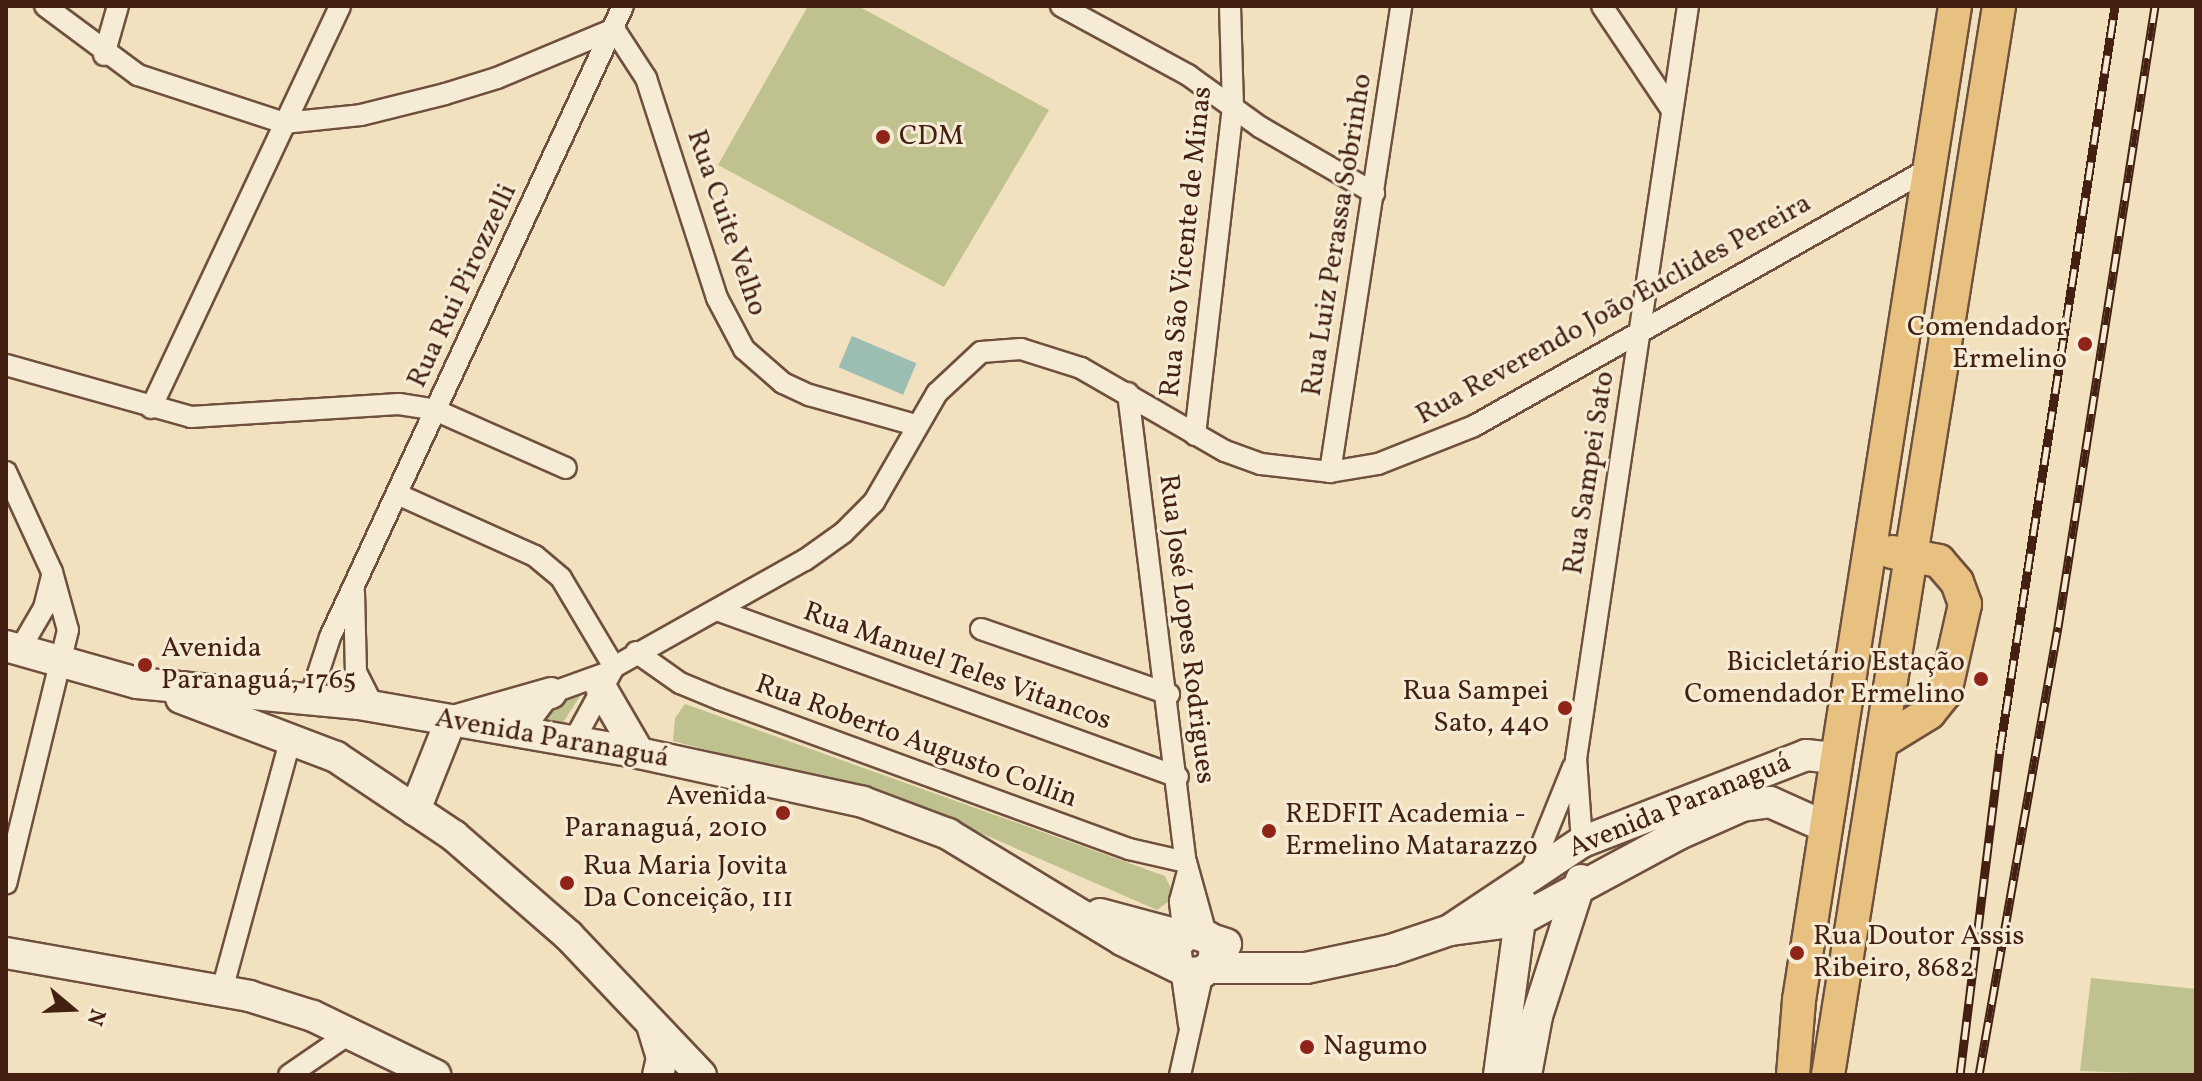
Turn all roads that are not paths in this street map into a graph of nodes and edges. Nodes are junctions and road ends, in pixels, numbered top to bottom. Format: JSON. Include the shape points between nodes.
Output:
{"nodes":[{"id":1,"x":45,"y":6,"type":"edge"},
{"id":2,"x":118,"y":6,"type":"edge"},
{"id":3,"x":340,"y":6,"type":"edge"},
{"id":4,"x":623,"y":6,"type":"edge"},
{"id":5,"x":1061,"y":6,"type":"edge"},
{"id":6,"x":1230,"y":6,"type":"edge"},
{"id":7,"x":1401,"y":6,"type":"edge"},
{"id":8,"x":1602,"y":6,"type":"edge"},
{"id":9,"x":1688,"y":6,"type":"edge"},
{"id":10,"x":1955,"y":6,"type":"edge"},
{"id":11,"x":1999,"y":6,"type":"edge"},
{"id":12,"x":614,"y":29,"type":"junction"},
{"id":13,"x":104,"y":55,"type":"junction"},
{"id":14,"x":1233,"y":107,"type":"junction"},
{"id":15,"x":1672,"y":110,"type":"junction"},
{"id":16,"x":284,"y":123,"type":"junction"},
{"id":17,"x":1932,"y":167,"type":"junction"},
{"id":18,"x":1374,"y":193,"type":"junction"},
{"id":19,"x":1640,"y":332,"type":"junction"},
{"id":20,"x":6,"y":365,"type":"edge"},
{"id":21,"x":1128,"y":393,"type":"junction"},
{"id":22,"x":151,"y":408,"type":"junction"},
{"id":23,"x":435,"y":410,"type":"junction"},
{"id":24,"x":916,"y":425,"type":"junction"},
{"id":25,"x":1195,"y":435,"type":"junction"},
{"id":26,"x":566,"y":468,"type":"dead end"},
{"id":27,"x":6,"y":472,"type":"edge"},
{"id":28,"x":1330,"y":472,"type":"junction"},
{"id":29,"x":397,"y":494,"type":"junction"},
{"id":30,"x":1871,"y":550,"type":"junction"},
{"id":31,"x":1912,"y":554,"type":"junction"},
{"id":32,"x":52,"y":572,"type":"junction"},
{"id":33,"x":354,"y":590,"type":"junction"},
{"id":34,"x":717,"y":610,"type":"junction"},
{"id":35,"x":981,"y":629,"type":"dead end"},
{"id":36,"x":13,"y":647,"type":"edge"},
{"id":37,"x":636,"y":652,"type":"junction"},
{"id":38,"x":61,"y":661,"type":"junction"},
{"id":39,"x":608,"y":676,"type":"junction"},
{"id":40,"x":137,"y":683,"type":"junction"},
{"id":41,"x":551,"y":693,"type":"junction"},
{"id":42,"x":1169,"y":694,"type":"junction"},
{"id":43,"x":310,"y":698,"type":"junction"},
{"id":44,"x":374,"y":707,"type":"junction"},
{"id":45,"x":450,"y":722,"type":"junction"},
{"id":46,"x":521,"y":733,"type":"junction"},
{"id":47,"x":291,"y":738,"type":"junction"},
{"id":48,"x":1885,"y":740,"type":"junction"},
{"id":49,"x":573,"y":742,"type":"junction"},
{"id":50,"x":639,"y":753,"type":"junction"},
{"id":51,"x":1837,"y":758,"type":"junction"},
{"id":52,"x":1576,"y":759,"type":"junction"},
{"id":53,"x":1178,"y":777,"type":"junction"},
{"id":54,"x":415,"y":810,"type":"junction"},
{"id":55,"x":1826,"y":827,"type":"junction"},
{"id":56,"x":1871,"y":827,"type":"junction"},
{"id":57,"x":1582,"y":842,"type":"junction"},
{"id":58,"x":1187,"y":867,"type":"junction"},
{"id":59,"x":1531,"y":871,"type":"junction"},
{"id":60,"x":6,"y":884,"type":"edge"},
{"id":61,"x":1579,"y":891,"type":"junction"},
{"id":62,"x":1075,"y":908,"type":"junction"},
{"id":63,"x":1518,"y":921,"type":"junction"},
{"id":64,"x":1450,"y":930,"type":"junction"},
{"id":65,"x":1195,"y":935,"type":"junction"},
{"id":66,"x":6,"y":953,"type":"edge"},
{"id":67,"x":1283,"y":967,"type":"junction"},
{"id":68,"x":1193,"y":968,"type":"junction"},
{"id":69,"x":222,"y":990,"type":"junction"},
{"id":70,"x":1506,"y":1015,"type":"junction"},
{"id":71,"x":1537,"y":1016,"type":"junction"},
{"id":72,"x":651,"y":1023,"type":"junction"},
{"id":73,"x":350,"y":1033,"type":"junction"},
{"id":74,"x":1828,"y":1072,"type":"edge"},
{"id":75,"x":289,"y":1075,"type":"edge"},
{"id":76,"x":435,"y":1075,"type":"edge"},
{"id":77,"x":658,"y":1075,"type":"edge"},
{"id":78,"x":701,"y":1075,"type":"edge"},
{"id":79,"x":1180,"y":1075,"type":"edge"},
{"id":80,"x":1499,"y":1075,"type":"edge"},
{"id":81,"x":1526,"y":1075,"type":"edge"},
{"id":82,"x":1793,"y":1075,"type":"edge"}],
"edges":[{"from":1,"to":13,"type":"street"},
{"from":2,"to":13,"type":"street"},
{"from":3,"to":16,"type":"street"},
{"from":4,"to":12,"type":"street","name":"Rua Rui Pirozzelli"},
{"from":5,"to":14,"type":"street","via":[[1176,67]]},
{"from":6,"to":14,"type":"street","name":"Rua São Vicente de Minas"},
{"from":7,"to":18,"type":"street","name":"Rua Luiz Perassa Sobrinho"},
{"from":8,"to":15,"type":"street"},
{"from":9,"to":15,"type":"street","name":"Rua Sampei Sato"},
{"from":10,"to":17,"type":"main road"},
{"from":11,"to":31,"type":"main road"},
{"from":12,"to":16,"type":"street","via":[[445,94],[361,115]]},
{"from":12,"to":23,"type":"street","name":"Rua Rui Pirozzelli"},
{"from":12,"to":24,"type":"street","name":"Rua Cuite Velho","via":[[646,78],[717,298],[744,349],[772,375],[809,395]]},
{"from":13,"to":16,"type":"street","via":[[183,94]]},
{"from":14,"to":18,"type":"street"},
{"from":14,"to":25,"type":"street","name":"Rua São Vicente de Minas"},
{"from":15,"to":19,"type":"street","name":"Rua Sampei Sato"},
{"from":16,"to":22,"type":"street"},
{"from":17,"to":19,"type":"street","name":"Rua Reverendo João Euclides Pereira"},
{"from":17,"to":30,"type":"main road"},
{"from":18,"to":28,"type":"street","name":"Rua Luiz Perassa Sobrinho"},
{"from":19,"to":28,"type":"street","name":"Rua Reverendo João Euclides Pereira","via":[[1427,448]]},
{"from":19,"to":52,"type":"street","name":"Rua Sampei Sato"},
{"from":20,"to":22,"type":"street"},
{"from":21,"to":24,"type":"street","name":"Rua Reverendo João Euclides Pereira","via":[[1048,357],[999,347],[962,365]]},
{"from":21,"to":25,"type":"street","name":"Rua Reverendo João Euclides Pereira"},
{"from":21,"to":42,"type":"street","name":"Rua José Lopes Rodrigues"},
{"from":22,"to":23,"type":"street","via":[[191,417],[399,404]]},
{"from":23,"to":26,"type":"street"},
{"from":23,"to":29,"type":"street","name":"Rua Rui Pirozzelli"},
{"from":24,"to":34,"type":"street","name":"Rua Reverendo João Euclides Pereira","via":[[874,502],[843,533]]},
{"from":25,"to":28,"type":"street","name":"Rua Reverendo João Euclides Pereira","via":[[1261,464]]},
{"from":27,"to":32,"type":"street"},
{"from":29,"to":33,"type":"street","name":"Rua Rui Pirozzelli"},
{"from":29,"to":39,"type":"street","via":[[535,556],[561,578]]},
{"from":30,"to":31,"type":"main road"},
{"from":30,"to":51,"type":"main road"},
{"from":31,"to":48,"type":"main road"},
{"from":31,"to":48,"type":"main road","via":[[1939,561],[1951,572],[1964,595],[1962,625],[1952,675],[1941,699],[1913,725]]},
{"from":32,"to":36,"type":"street","via":[[44,608]]},
{"from":32,"to":38,"type":"street","via":[[68,630]]},
{"from":33,"to":43,"type":"street","name":"Rua Rui Pirozzelli","via":[[330,637]]},
{"from":33,"to":44,"type":"street","name":"Rua Rui Pirozzelli","via":[[356,672]]},
{"from":34,"to":37,"type":"street","name":"Rua Reverendo João Euclides Pereira"},
{"from":34,"to":53,"type":"street","name":"Rua Manuel Teles Vitancos"},
{"from":35,"to":42,"type":"street"},
{"from":36,"to":38,"type":"main road","name":"Avenida Paranaguá"},
{"from":37,"to":39,"type":"street","name":"Rua Reverendo João Euclides Pereira"},
{"from":37,"to":58,"type":"street","name":"Rua Roberto Augusto Collin","via":[[680,683],[719,699]]},
{"from":38,"to":40,"type":"main road","name":"Avenida Paranaguá"},
{"from":38,"to":60,"type":"street"},
{"from":39,"to":41,"type":"street","name":"Rua Reverendo João Euclides Pereira"},
{"from":39,"to":49,"type":"street","name":"Rua Reverendo João Euclides Pereira"},
{"from":39,"to":50,"type":"main road"},
{"from":40,"to":43,"type":"main road","name":"Avenida Paranaguá"},
{"from":40,"to":47,"type":"main road"},
{"from":41,"to":45,"type":"main road"},
{"from":41,"to":46,"type":"street"},
{"from":42,"to":53,"type":"street","name":"Rua José Lopes Rodrigues"},
{"from":43,"to":44,"type":"main road","name":"Avenida Paranaguá"},
{"from":44,"to":45,"type":"main road","name":"Avenida Paranaguá"},
{"from":45,"to":46,"type":"main road","name":"Avenida Paranaguá"},
{"from":45,"to":54,"type":"main road"},
{"from":46,"to":49,"type":"main road","name":"Avenida Paranaguá"},
{"from":47,"to":54,"type":"main road","via":[[336,757]]},
{"from":47,"to":69,"type":"street"},
{"from":48,"to":56,"type":"main road"},
{"from":49,"to":50,"type":"main road","name":"Avenida Paranaguá"},
{"from":50,"to":62,"type":"main road","name":"Avenida Paranaguá","via":[[863,802],[914,820]]},
{"from":51,"to":55,"type":"main road"},
{"from":51,"to":56,"type":"main road","via":[[1853,780]]},
{"from":51,"to":57,"type":"main road","name":"Avenida Paranaguá","via":[[1806,755]]},
{"from":52,"to":57,"type":"street","name":"Rua Sampei Sato"},
{"from":52,"to":59,"type":"street","name":"Rua Sampei Sato"},
{"from":53,"to":58,"type":"street","name":"Rua José Lopes Rodrigues"},
{"from":54,"to":72,"type":"main road","via":[[524,893]]},
{"from":55,"to":61,"type":"main road","name":"Avenida Paranaguá","via":[[1779,805],[1742,806],[1679,834]]},
{"from":55,"to":82,"type":"main road"},
{"from":56,"to":74,"type":"main road"},
{"from":57,"to":59,"type":"main road","name":"Avenida Paranaguá"},
{"from":57,"to":61,"type":"main road"},
{"from":58,"to":65,"type":"street","name":"Rua José Lopes Rodrigues"},
{"from":59,"to":63,"type":"main road"},
{"from":59,"to":64,"type":"main road","name":"Avenida Paranaguá"},
{"from":61,"to":63,"type":"main road","name":"Avenida Paranaguá"},
{"from":61,"to":71,"type":"main road"},
{"from":62,"to":65,"type":"main road","name":"Avenida Paranaguá"},
{"from":62,"to":68,"type":"main road","name":"Avenida Paranaguá","via":[[1122,940]]},
{"from":63,"to":64,"type":"main road","name":"Avenida Paranaguá"},
{"from":63,"to":70,"type":"main road"},
{"from":64,"to":67,"type":"main road","name":"Avenida Paranaguá","via":[[1353,960]]},
{"from":65,"to":67,"type":"main road","name":"Avenida Paranaguá"},
{"from":65,"to":68,"type":"main road","via":[[1174,953]]},
{"from":66,"to":69,"type":"main road"},
{"from":67,"to":68,"type":"main road","name":"Avenida Paranaguá"},
{"from":68,"to":79,"type":"street","via":[[1191,1037]]},
{"from":69,"to":73,"type":"main road","via":[[279,1004]]},
{"from":70,"to":71,"type":"main road"},
{"from":70,"to":80,"type":"main road"},
{"from":71,"to":81,"type":"main road"},
{"from":72,"to":77,"type":"main road","via":[[662,1058]]},
{"from":72,"to":78,"type":"main road"},
{"from":73,"to":75,"type":"street"},
{"from":73,"to":76,"type":"main road"}]}
